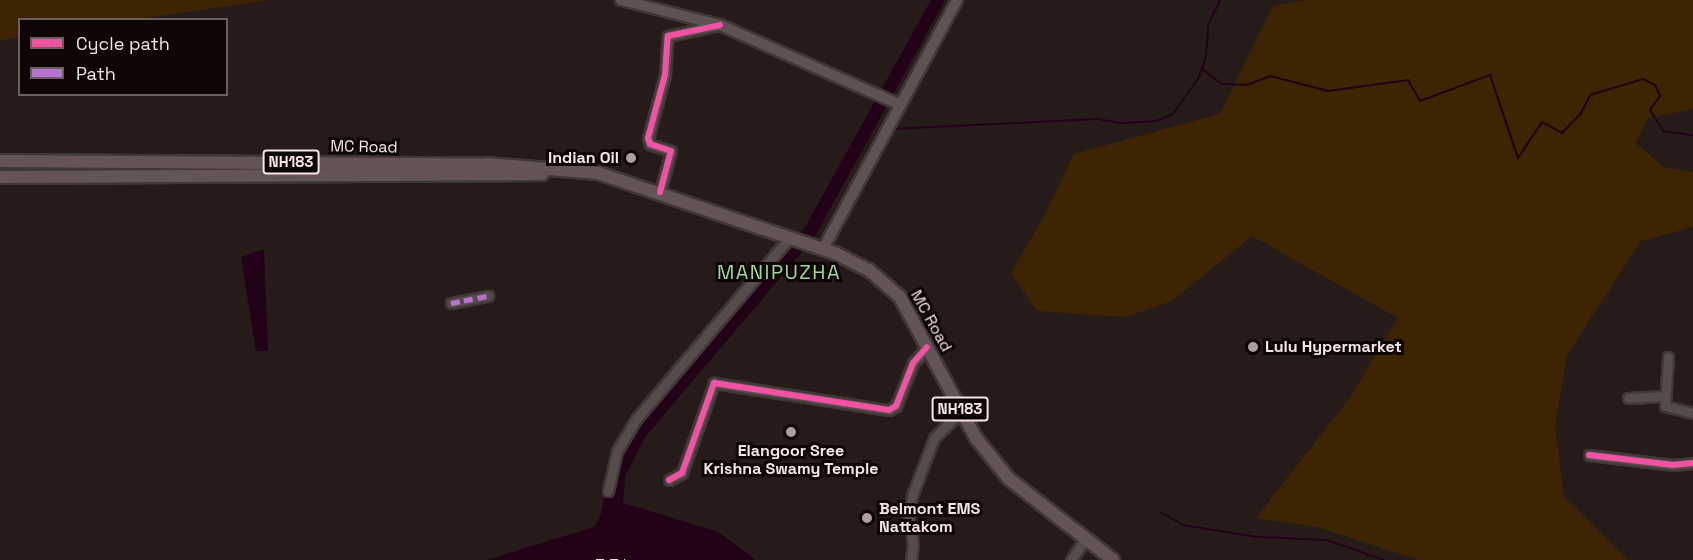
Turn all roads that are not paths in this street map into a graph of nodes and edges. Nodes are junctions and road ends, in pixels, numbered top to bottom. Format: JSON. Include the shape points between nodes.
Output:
{"nodes":[{"id":1,"x":621,"y":0,"type":"edge"},
{"id":2,"x":957,"y":0,"type":"edge"},
{"id":3,"x":720,"y":25,"type":"junction"},
{"id":4,"x":898,"y":104,"type":"junction"},
{"id":5,"x":0,"y":161,"type":"edge"},
{"id":6,"x":158,"y":161,"type":"junction"},
{"id":7,"x":582,"y":171,"type":"junction"},
{"id":8,"x":0,"y":177,"type":"edge"},
{"id":9,"x":159,"y":178,"type":"junction"},
{"id":10,"x":660,"y":192,"type":"junction"},
{"id":11,"x":794,"y":241,"type":"junction"},
{"id":12,"x":823,"y":249,"type":"junction"},
{"id":13,"x":488,"y":296,"type":"dead end"},
{"id":14,"x":451,"y":303,"type":"dead end"},
{"id":15,"x":927,"y":347,"type":"junction"},
{"id":16,"x":1668,"y":357,"type":"dead end"},
{"id":17,"x":1665,"y":396,"type":"junction"},
{"id":18,"x":1628,"y":398,"type":"dead end"},
{"id":19,"x":961,"y":411,"type":"junction"},
{"id":20,"x":1693,"y":413,"type":"edge"},
{"id":21,"x":1589,"y":455,"type":"dead end"},
{"id":22,"x":1693,"y":463,"type":"edge"},
{"id":23,"x":669,"y":480,"type":"dead end"},
{"id":24,"x":608,"y":491,"type":"dead end"},
{"id":25,"x":1086,"y":538,"type":"junction"},
{"id":26,"x":911,"y":560,"type":"edge"},
{"id":27,"x":1071,"y":560,"type":"edge"},
{"id":28,"x":1113,"y":560,"type":"edge"}],
"edges":[{"from":1,"to":3,"type":"main road"},
{"from":2,"to":4,"type":"main road"},
{"from":3,"to":4,"type":"main road"},
{"from":3,"to":10,"type":"street","via":[[668,36],[665,75],[648,138],[650,144],[671,151]]},
{"from":4,"to":12,"type":"main road"},
{"from":5,"to":6,"type":"highway","name":"MC Road","number":"NH183"},
{"from":6,"to":7,"type":"highway","name":"MC Road","number":"NH183","via":[[487,164]]},
{"from":6,"to":9,"type":"highway"},
{"from":7,"to":9,"type":"highway","name":"MC Road","number":"NH183","via":[[503,176]]},
{"from":7,"to":10,"type":"highway","name":"MC Road","number":"NH183","via":[[617,177]]},
{"from":8,"to":9,"type":"highway","name":"MC Road","number":"NH183"},
{"from":10,"to":11,"type":"highway","name":"MC Road","number":"NH183"},
{"from":11,"to":12,"type":"highway","name":"MC Road","number":"NH183"},
{"from":11,"to":24,"type":"street","via":[[637,418],[617,451]]},
{"from":12,"to":15,"type":"highway","name":"MC Road","number":"NH183","via":[[849,259],[885,282],[906,306]]},
{"from":13,"to":14,"type":"street"},
{"from":15,"to":19,"type":"highway","name":"MC Road","number":"NH183"},
{"from":15,"to":23,"type":"street","via":[[913,363],[896,406],[889,410],[714,383],[682,473]]},
{"from":16,"to":17,"type":"street"},
{"from":17,"to":18,"type":"street"},
{"from":17,"to":20,"type":"street","via":[[1665,406]]},
{"from":19,"to":25,"type":"highway","name":"MC Road","number":"NH183","via":[[988,455],[1018,489]]},
{"from":19,"to":26,"type":"street","via":[[934,438],[913,493],[908,514],[913,544]]},
{"from":21,"to":22,"type":"street","via":[[1673,465]]},
{"from":25,"to":27,"type":"street"},
{"from":25,"to":28,"type":"highway","name":"MC Road","number":"NH183"}]}
